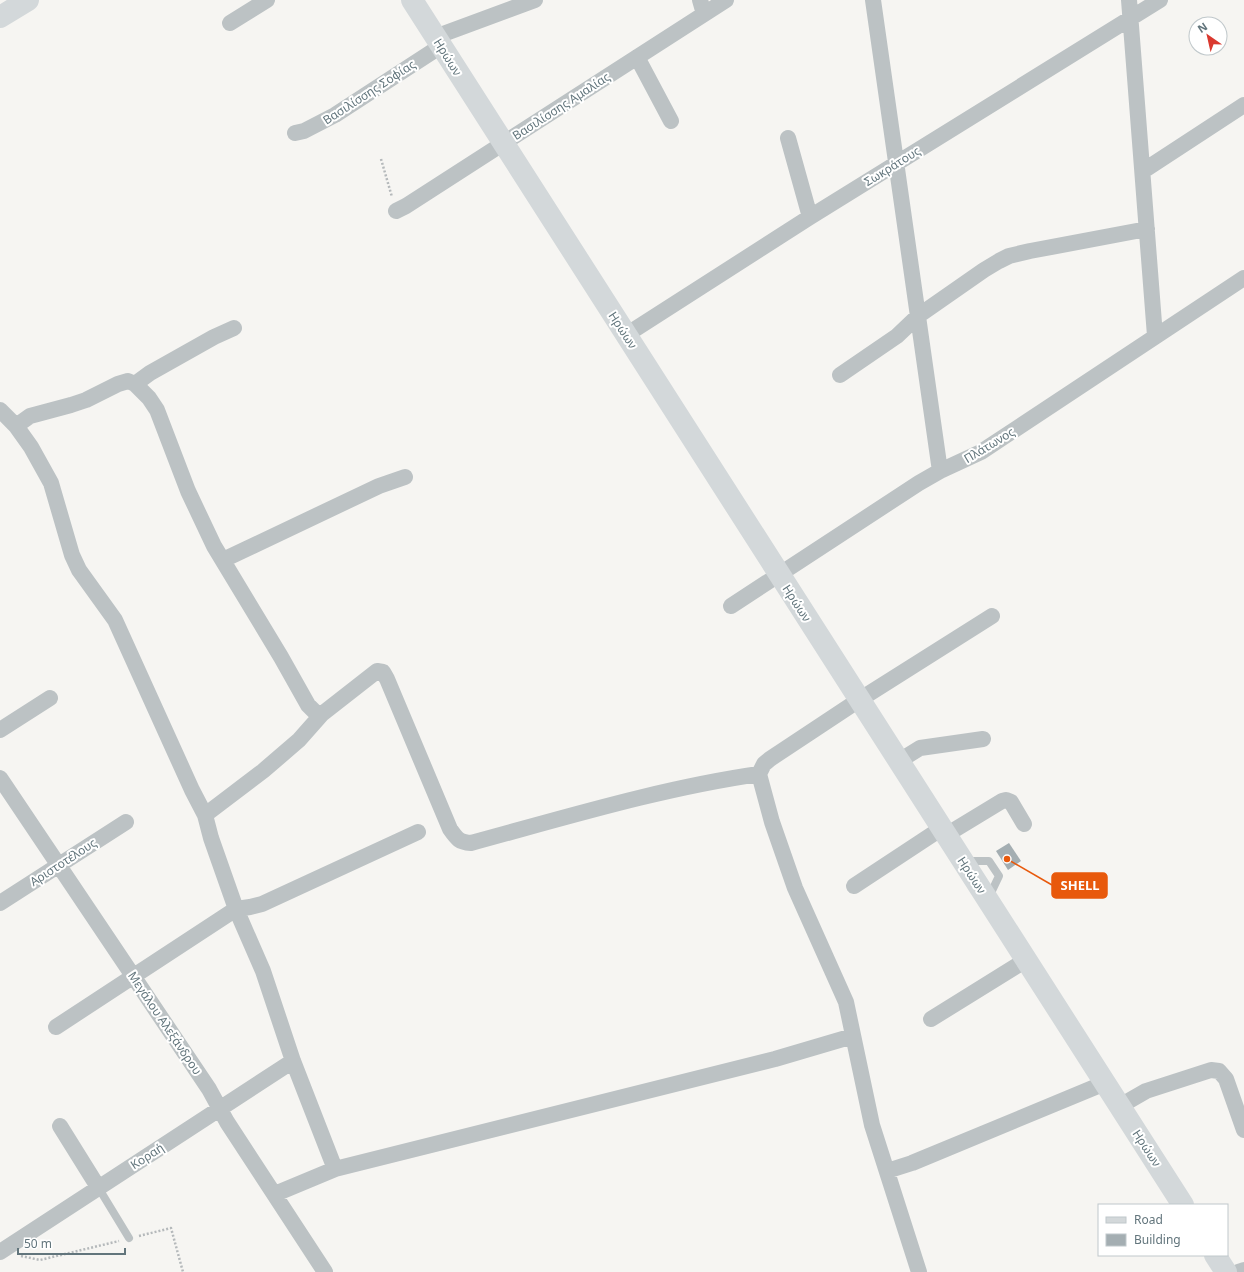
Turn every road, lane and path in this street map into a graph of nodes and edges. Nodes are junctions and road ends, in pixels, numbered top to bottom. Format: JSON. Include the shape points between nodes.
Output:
{"nodes":[{"id":1,"x":28,"y":0,"type":"edge"},
{"id":2,"x":267,"y":0,"type":"edge"},
{"id":3,"x":412,"y":0,"type":"edge"},
{"id":4,"x":535,"y":0,"type":"edge"},
{"id":5,"x":726,"y":0,"type":"edge"},
{"id":6,"x":873,"y":0,"type":"edge"},
{"id":7,"x":1130,"y":0,"type":"edge"},
{"id":8,"x":1160,"y":0,"type":"edge"},
{"id":9,"x":702,"y":7,"type":"edge"},
{"id":10,"x":0,"y":17,"type":"edge"},
{"id":11,"x":1131,"y":18,"type":"junction"},
{"id":12,"x":230,"y":23,"type":"dead end"},
{"id":13,"x":438,"y":42,"type":"junction"},
{"id":14,"x":637,"y":57,"type":"junction"},
{"id":15,"x":1244,"y":104,"type":"edge"},
{"id":16,"x":671,"y":121,"type":"dead end"},
{"id":17,"x":295,"y":133,"type":"dead end"},
{"id":18,"x":788,"y":138,"type":"dead end"},
{"id":19,"x":503,"y":144,"type":"junction"},
{"id":20,"x":381,"y":159,"type":"dead end"},
{"id":21,"x":896,"y":164,"type":"junction"},
{"id":22,"x":1143,"y":171,"type":"junction"},
{"id":23,"x":396,"y":211,"type":"joint"},
{"id":24,"x":810,"y":217,"type":"junction"},
{"id":25,"x":1147,"y":229,"type":"junction"},
{"id":26,"x":1244,"y":278,"type":"edge"},
{"id":27,"x":918,"y":316,"type":"junction"},
{"id":28,"x":234,"y":328,"type":"dead end"},
{"id":29,"x":626,"y":335,"type":"junction"},
{"id":30,"x":1155,"y":336,"type":"junction"},
{"id":31,"x":840,"y":375,"type":"dead end"},
{"id":32,"x":135,"y":384,"type":"junction"},
{"id":33,"x":0,"y":410,"type":"edge"},
{"id":34,"x":16,"y":426,"type":"junction"},
{"id":35,"x":940,"y":472,"type":"junction"},
{"id":36,"x":405,"y":477,"type":"dead end"},
{"id":37,"x":223,"y":560,"type":"junction"},
{"id":38,"x":779,"y":574,"type":"junction"},
{"id":39,"x":732,"y":606,"type":"dead end"},
{"id":40,"x":992,"y":616,"type":"dead end"},
{"id":41,"x":50,"y":698,"type":"dead end"},
{"id":42,"x":859,"y":700,"type":"junction"},
{"id":43,"x":322,"y":714,"type":"junction"},
{"id":44,"x":0,"y":730,"type":"edge"},
{"id":45,"x":983,"y":739,"type":"dead end"},
{"id":46,"x":899,"y":761,"type":"junction"},
{"id":47,"x":759,"y":774,"type":"junction"},
{"id":48,"x":0,"y":778,"type":"edge"},
{"id":49,"x":205,"y":815,"type":"junction"},
{"id":50,"x":126,"y":822,"type":"dead end"},
{"id":51,"x":1024,"y":824,"type":"dead end"},
{"id":52,"x":418,"y":832,"type":"dead end"},
{"id":53,"x":944,"y":832,"type":"junction"},
{"id":54,"x":58,"y":865,"type":"junction"},
{"id":55,"x":854,"y":886,"type":"dead end"},
{"id":56,"x":0,"y":903,"type":"edge"},
{"id":57,"x":236,"y":909,"type":"junction"},
{"id":58,"x":1026,"y":960,"type":"junction"},
{"id":59,"x":133,"y":976,"type":"junction"},
{"id":60,"x":931,"y":1019,"type":"dead end"},
{"id":61,"x":56,"y":1027,"type":"dead end"},
{"id":62,"x":853,"y":1036,"type":"junction"},
{"id":63,"x":293,"y":1061,"type":"junction"},
{"id":64,"x":1105,"y":1083,"type":"junction"},
{"id":65,"x":1120,"y":1106,"type":"junction"},
{"id":66,"x":220,"y":1108,"type":"junction"},
{"id":67,"x":60,"y":1126,"type":"dead end"},
{"id":68,"x":1244,"y":1130,"type":"edge"},
{"id":69,"x":336,"y":1169,"type":"junction"},
{"id":70,"x":887,"y":1172,"type":"junction"},
{"id":71,"x":98,"y":1188,"type":"junction"},
{"id":72,"x":276,"y":1194,"type":"junction"},
{"id":73,"x":1182,"y":1204,"type":"edge"},
{"id":74,"x":129,"y":1238,"type":"junction"},
{"id":75,"x":0,"y":1251,"type":"edge"},
{"id":76,"x":1216,"y":1256,"type":"edge"},
{"id":77,"x":1244,"y":1270,"type":"edge"},
{"id":78,"x":183,"y":1272,"type":"edge"},
{"id":79,"x":325,"y":1272,"type":"edge"},
{"id":80,"x":919,"y":1272,"type":"edge"},
{"id":81,"x":1226,"y":1272,"type":"edge"},
{"id":82,"x":1238,"y":1272,"type":"edge"}],
"edges":[{"from":1,"to":10,"type":"street"},
{"from":2,"to":12,"type":"street"},
{"from":3,"to":13,"type":"street","name":"Ηρώων"},
{"from":4,"to":13,"type":"street","name":"Βασιλίσσης Σοφίας"},
{"from":5,"to":9,"type":"street","name":"Βασιλίσσης Αμαλίας"},
{"from":6,"to":21,"type":"street"},
{"from":7,"to":11,"type":"street"},
{"from":8,"to":11,"type":"street","name":"Σωκράτους"},
{"from":9,"to":14,"type":"street","name":"Βασιλίσσης Αμαλίας"},
{"from":11,"to":21,"type":"street","name":"Σωκράτους"},
{"from":11,"to":22,"type":"street"},
{"from":13,"to":17,"type":"street","name":"Βασιλίσσης Σοφίας","via":[[335,116]]},
{"from":13,"to":19,"type":"street","name":"Ηρώων"},
{"from":14,"to":16,"type":"street"},
{"from":14,"to":19,"type":"street","name":"Βασιλίσσης Αμαλίας"},
{"from":15,"to":22,"type":"street"},
{"from":18,"to":24,"type":"street"},
{"from":19,"to":23,"type":"street","name":"Βασιλίσσης Αμαλίας"},
{"from":19,"to":29,"type":"street","name":"Ηρώων"},
{"from":20,"to":23,"type":"path"},
{"from":21,"to":24,"type":"street","name":"Σωκράτους"},
{"from":21,"to":27,"type":"street"},
{"from":22,"to":25,"type":"street"},
{"from":24,"to":29,"type":"street","name":"Σωκράτους"},
{"from":25,"to":27,"type":"street","via":[[1009,256],[984,270]]},
{"from":25,"to":30,"type":"street"},
{"from":26,"to":30,"type":"street","name":"Πλάτωνος"},
{"from":27,"to":31,"type":"street","via":[[896,336]]},
{"from":27,"to":35,"type":"street"},
{"from":28,"to":32,"type":"street","via":[[150,373]]},
{"from":29,"to":38,"type":"street","name":"Ηρώων"},
{"from":30,"to":35,"type":"street","name":"Πλάτωνος","via":[[981,452]]},
{"from":32,"to":34,"type":"street","via":[[128,381],[118,384],[86,400],[30,416]]},
{"from":32,"to":37,"type":"street","via":[[157,410],[188,491]]},
{"from":33,"to":34,"type":"street"},
{"from":34,"to":49,"type":"street","via":[[35,452],[51,483],[72,555],[79,570],[115,620]]},
{"from":35,"to":38,"type":"street","name":"Πλάτωνος"},
{"from":36,"to":37,"type":"street","via":[[379,486]]},
{"from":37,"to":43,"type":"street","via":[[308,705]]},
{"from":38,"to":39,"type":"street","name":"Πλάτωνος"},
{"from":38,"to":42,"type":"street","name":"Ηρώων"},
{"from":40,"to":42,"type":"street"},
{"from":41,"to":44,"type":"street"},
{"from":42,"to":46,"type":"street","name":"Ηρώων"},
{"from":42,"to":47,"type":"street","via":[[770,759]]},
{"from":43,"to":47,"type":"street","via":[[371,674],[383,672],[450,829],[462,842],[472,843],[629,800]]},
{"from":43,"to":49,"type":"street","via":[[299,740]]},
{"from":45,"to":46,"type":"street","via":[[920,748]]},
{"from":46,"to":53,"type":"street","name":"Ηρώων"},
{"from":47,"to":62,"type":"street","via":[[783,856],[808,920],[846,1002]]},
{"from":48,"to":54,"type":"street","name":"Μεγάλου Αλεξάνδρου"},
{"from":49,"to":57,"type":"street"},
{"from":50,"to":54,"type":"street","name":"Αριστοτέλους"},
{"from":51,"to":53,"type":"street","via":[[1011,802],[1006,800]]},
{"from":52,"to":57,"type":"street","via":[[262,904]]},
{"from":53,"to":55,"type":"street"},
{"from":53,"to":58,"type":"street","name":"Ηρώων"},
{"from":54,"to":56,"type":"street","name":"Αριστοτέλους"},
{"from":54,"to":59,"type":"street","name":"Μεγάλου Αλεξάνδρου"},
{"from":57,"to":59,"type":"street"},
{"from":57,"to":63,"type":"street","via":[[263,971]]},
{"from":58,"to":60,"type":"street"},
{"from":58,"to":64,"type":"street","name":"Ηρώων"},
{"from":59,"to":61,"type":"street"},
{"from":59,"to":66,"type":"street","name":"Μεγάλου Αλεξάνδρου"},
{"from":62,"to":69,"type":"street","via":[[775,1059]]},
{"from":62,"to":70,"type":"street","via":[[872,1125]]},
{"from":63,"to":66,"type":"street","name":"Κοραή"},
{"from":63,"to":69,"type":"street"},
{"from":64,"to":65,"type":"street","name":"Ηρώων"},
{"from":64,"to":70,"type":"street"},
{"from":65,"to":68,"type":"street","via":[[1146,1091],[1211,1070],[1219,1071],[1226,1079]]},
{"from":65,"to":73,"type":"street","name":"Ηρώων"},
{"from":66,"to":71,"type":"street","name":"Κοραή"},
{"from":66,"to":72,"type":"street","name":"Μεγάλου Αλεξάνδρου"},
{"from":67,"to":71,"type":"street"},
{"from":69,"to":72,"type":"street"},
{"from":70,"to":80,"type":"street"},
{"from":71,"to":74,"type":"lane"},
{"from":71,"to":75,"type":"street","name":"Κοραή"},
{"from":72,"to":79,"type":"street","name":"Μεγάλου Αλεξάνδρου"},
{"from":74,"to":75,"type":"path","via":[[40,1260]]},
{"from":74,"to":78,"type":"path","via":[[171,1228]]},
{"from":76,"to":81,"type":"street"},
{"from":77,"to":82,"type":"street"}]}
